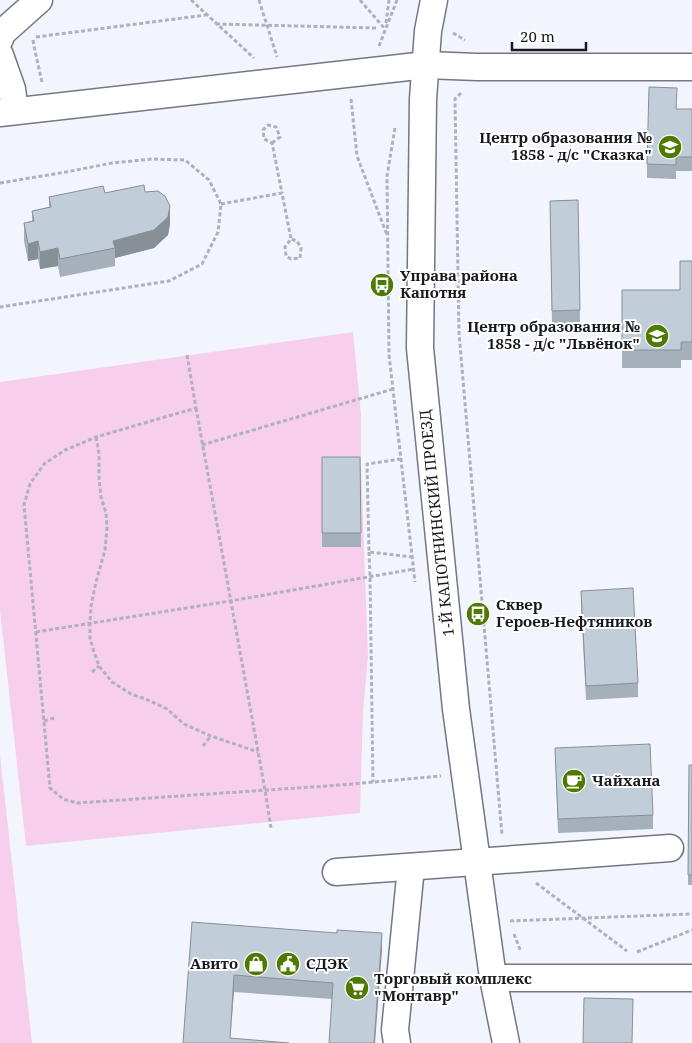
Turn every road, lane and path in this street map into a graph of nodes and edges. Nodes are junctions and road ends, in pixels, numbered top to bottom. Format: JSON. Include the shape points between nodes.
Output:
{"nodes":[{"id":1,"x":39,"y":0,"type":"edge"},
{"id":2,"x":191,"y":0,"type":"edge"},
{"id":3,"x":259,"y":0,"type":"edge"},
{"id":4,"x":360,"y":0,"type":"edge"},
{"id":5,"x":390,"y":0,"type":"edge"},
{"id":6,"x":397,"y":0,"type":"edge"},
{"id":7,"x":434,"y":0,"type":"edge"},
{"id":8,"x":206,"y":15,"type":"junction"},
{"id":9,"x":216,"y":24,"type":"junction"},
{"id":10,"x":268,"y":26,"type":"junction"},
{"id":11,"x":376,"y":28,"type":"dead end"},
{"id":12,"x":385,"y":29,"type":"junction"},
{"id":13,"x":451,"y":32,"type":"dead end"},
{"id":14,"x":0,"y":39,"type":"edge"},
{"id":15,"x":468,"y":43,"type":"dead end"},
{"id":16,"x":378,"y":46,"type":"dead end"},
{"id":17,"x":34,"y":51,"type":"dead end"},
{"id":18,"x":0,"y":55,"type":"edge"},
{"id":19,"x":278,"y":59,"type":"dead end"},
{"id":20,"x":259,"y":62,"type":"dead end"},
{"id":21,"x":426,"y":65,"type":"junction"},
{"id":22,"x":692,"y":67,"type":"edge"},
{"id":23,"x":461,"y":93,"type":"dead end"},
{"id":24,"x":350,"y":97,"type":"dead end"},
{"id":25,"x":8,"y":112,"type":"edge"},
{"id":26,"x":395,"y":128,"type":"dead end"},
{"id":27,"x":272,"y":144,"type":"junction"},
{"id":28,"x":0,"y":183,"type":"edge"},
{"id":29,"x":282,"y":193,"type":"junction"},
{"id":30,"x":221,"y":204,"type":"junction"},
{"id":31,"x":291,"y":239,"type":"junction"},
{"id":32,"x":0,"y":307,"type":"edge"},
{"id":33,"x":187,"y":356,"type":"dead end"},
{"id":34,"x":393,"y":389,"type":"dead end"},
{"id":35,"x":196,"y":408,"type":"junction"},
{"id":36,"x":96,"y":437,"type":"junction"},
{"id":37,"x":202,"y":445,"type":"junction"},
{"id":38,"x":401,"y":459,"type":"dead end"},
{"id":39,"x":369,"y":552,"type":"junction"},
{"id":40,"x":412,"y":558,"type":"dead end"},
{"id":41,"x":414,"y":569,"type":"dead end"},
{"id":42,"x":370,"y":576,"type":"junction"},
{"id":43,"x":230,"y":600,"type":"junction"},
{"id":44,"x":90,"y":623,"type":"junction"},
{"id":45,"x":36,"y":632,"type":"junction"},
{"id":46,"x":99,"y":666,"type":"junction"},
{"id":47,"x":92,"y":672,"type":"dead end"},
{"id":48,"x":54,"y":718,"type":"dead end"},
{"id":49,"x":44,"y":720,"type":"junction"},
{"id":50,"x":211,"y":736,"type":"junction"},
{"id":51,"x":203,"y":746,"type":"dead end"},
{"id":52,"x":258,"y":752,"type":"junction"},
{"id":53,"x":442,"y":776,"type":"dead end"},
{"id":54,"x":373,"y":782,"type":"junction"},
{"id":55,"x":265,"y":790,"type":"junction"},
{"id":56,"x":271,"y":828,"type":"dead end"},
{"id":57,"x":670,"y":848,"type":"dead end"},
{"id":58,"x":504,"y":860,"type":"junction"},
{"id":59,"x":477,"y":862,"type":"junction"},
{"id":60,"x":411,"y":867,"type":"junction"},
{"id":61,"x":336,"y":872,"type":"dead end"},
{"id":62,"x":536,"y":883,"type":"dead end"},
{"id":63,"x":508,"y":912,"type":"dead end"},
{"id":64,"x":692,"y":914,"type":"edge"},
{"id":65,"x":583,"y":918,"type":"junction"},
{"id":66,"x":509,"y":921,"type":"junction"},
{"id":67,"x":692,"y":930,"type":"edge"},
{"id":68,"x":522,"y":952,"type":"dead end"},
{"id":69,"x":621,"y":954,"type":"dead end"},
{"id":70,"x":631,"y":954,"type":"junction"},
{"id":71,"x":493,"y":978,"type":"junction"},
{"id":72,"x":692,"y":978,"type":"edge"},
{"id":73,"x":397,"y":1043,"type":"edge"},
{"id":74,"x":506,"y":1043,"type":"edge"}],
"edges":[{"from":1,"to":14,"type":"street","via":[[2,33]]},
{"from":2,"to":8,"type":"path"},
{"from":3,"to":10,"type":"path"},
{"from":4,"to":12,"type":"path"},
{"from":5,"to":12,"type":"path"},
{"from":6,"to":12,"type":"path"},
{"from":7,"to":21,"type":"street","name":"1-Й КАПОТНИНСКИЙ ПРОЕЗД"},
{"from":8,"to":9,"type":"path"},
{"from":8,"to":17,"type":"path","via":[[33,37]]},
{"from":9,"to":10,"type":"path"},
{"from":9,"to":20,"type":"path"},
{"from":10,"to":11,"type":"path"},
{"from":10,"to":19,"type":"path"},
{"from":12,"to":16,"type":"path"},
{"from":13,"to":15,"type":"path"},
{"from":18,"to":25,"type":"street","via":[[12,89]]},
{"from":21,"to":22,"type":"street"},
{"from":21,"to":25,"type":"street"},
{"from":21,"to":59,"type":"street","name":"1-Й КАПОТНИНСКИЙ ПРОЕЗД","via":[[420,348],[456,709]]},
{"from":23,"to":58,"type":"path","via":[[455,99],[459,333]]},
{"from":24,"to":26,"type":"path","via":[[357,156],[388,238],[387,176]]},
{"from":27,"to":27,"type":"path","via":[[264,138],[263,130],[268,125],[276,127],[280,137]]},
{"from":27,"to":29,"type":"path"},
{"from":28,"to":30,"type":"path","via":[[112,163],[185,160],[209,180]]},
{"from":29,"to":30,"type":"path"},
{"from":29,"to":31,"type":"path"},
{"from":30,"to":32,"type":"path","via":[[218,232],[202,264],[169,281]]},
{"from":31,"to":31,"type":"path","via":[[285,247],[286,256],[300,258],[298,241]]},
{"from":33,"to":35,"type":"path"},
{"from":34,"to":37,"type":"path"},
{"from":35,"to":36,"type":"path"},
{"from":35,"to":37,"type":"path"},
{"from":36,"to":44,"type":"path","via":[[107,528]]},
{"from":36,"to":45,"type":"path","via":[[65,450],[44,464],[30,484],[24,505]]},
{"from":37,"to":43,"type":"path"},
{"from":38,"to":39,"type":"path","via":[[366,464]]},
{"from":39,"to":40,"type":"path"},
{"from":39,"to":42,"type":"path"},
{"from":41,"to":42,"type":"path"},
{"from":42,"to":43,"type":"path"},
{"from":42,"to":54,"type":"path"},
{"from":43,"to":44,"type":"path"},
{"from":43,"to":52,"type":"path"},
{"from":44,"to":45,"type":"path"},
{"from":44,"to":46,"type":"path","via":[[90,638]]},
{"from":45,"to":49,"type":"path"},
{"from":46,"to":47,"type":"path"},
{"from":46,"to":50,"type":"path","via":[[112,682],[131,694],[167,709],[184,724]]},
{"from":48,"to":49,"type":"path"},
{"from":49,"to":55,"type":"path","via":[[50,788],[63,799],[77,802]]},
{"from":50,"to":51,"type":"path"},
{"from":50,"to":52,"type":"path"},
{"from":52,"to":55,"type":"path"},
{"from":53,"to":54,"type":"path"},
{"from":54,"to":55,"type":"path"},
{"from":55,"to":56,"type":"path"},
{"from":57,"to":58,"type":"street"},
{"from":58,"to":59,"type":"street"},
{"from":59,"to":60,"type":"street"},
{"from":59,"to":71,"type":"street","name":"1-Й КАПОТНИНСКИЙ ПРОЕЗД"},
{"from":60,"to":61,"type":"street"},
{"from":60,"to":73,"type":"street","via":[[395,1030]]},
{"from":62,"to":65,"type":"path"},
{"from":63,"to":66,"type":"path"},
{"from":64,"to":65,"type":"path"},
{"from":65,"to":66,"type":"path"},
{"from":65,"to":70,"type":"path"},
{"from":66,"to":68,"type":"path"},
{"from":67,"to":70,"type":"path"},
{"from":69,"to":70,"type":"path"},
{"from":71,"to":72,"type":"street"},
{"from":71,"to":74,"type":"street","name":"1-Й КАПОТНИНСКИЙ ПРОЕЗД"}]}
